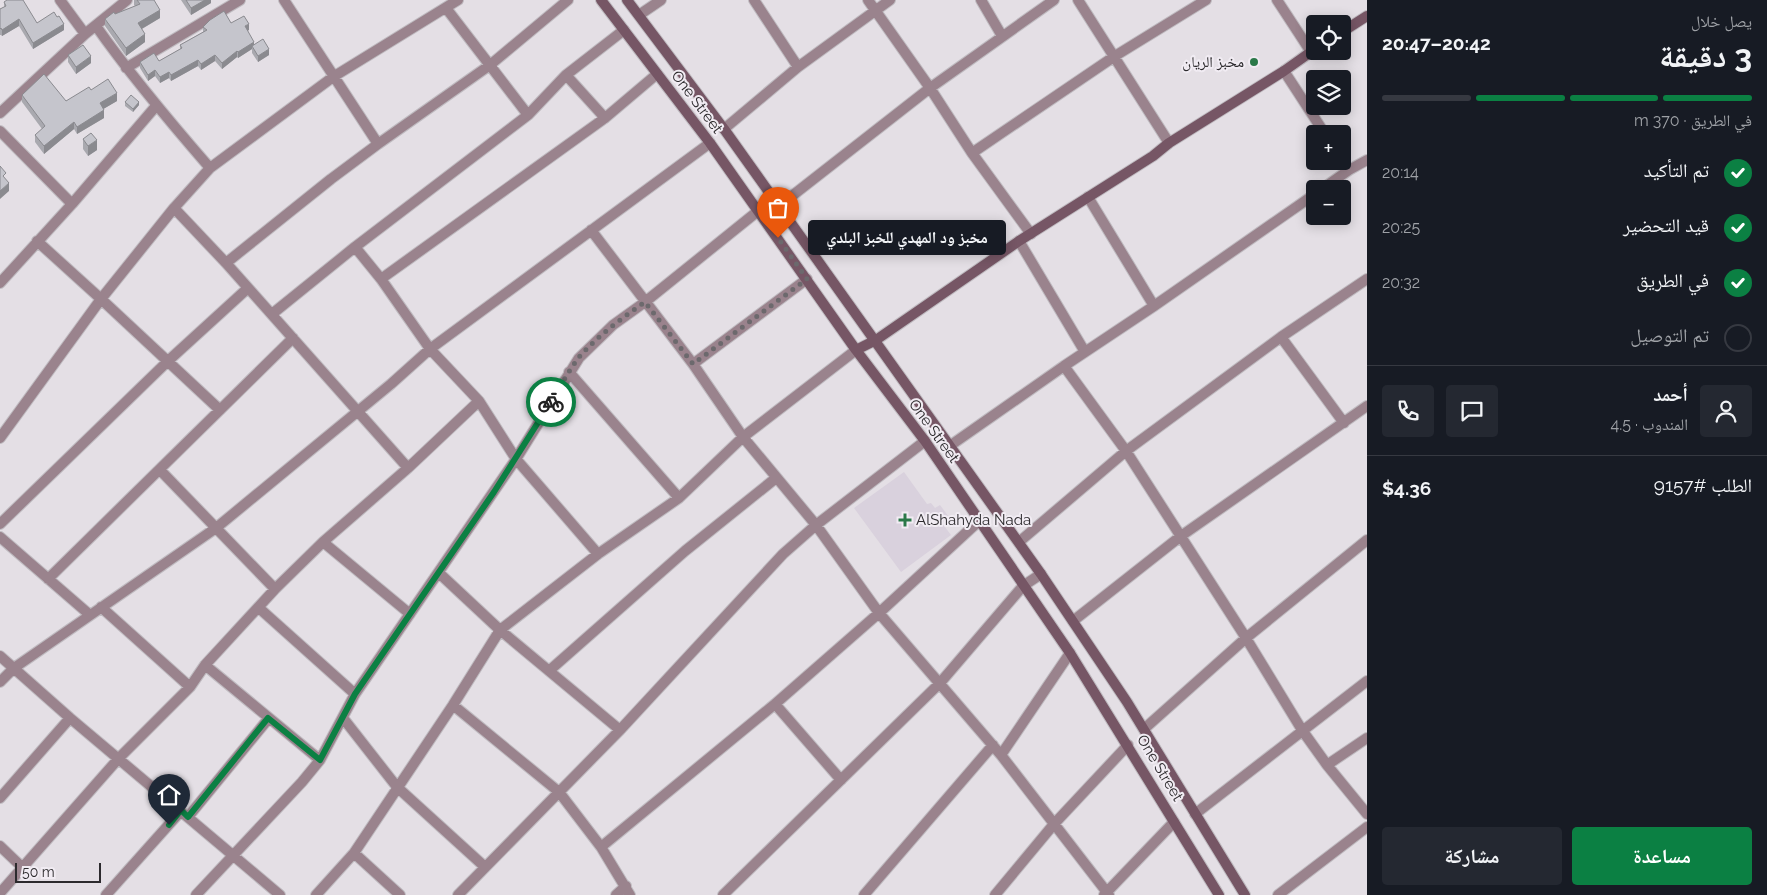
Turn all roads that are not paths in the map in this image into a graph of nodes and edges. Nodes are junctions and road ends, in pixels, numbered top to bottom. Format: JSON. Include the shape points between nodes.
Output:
{"nodes":[{"id":1,"x":60,"y":0,"type":"edge"},
{"id":2,"x":128,"y":0,"type":"edge"},
{"id":3,"x":240,"y":0,"type":"edge"},
{"id":4,"x":284,"y":0,"type":"edge"},
{"id":5,"x":458,"y":0,"type":"edge"},
{"id":6,"x":568,"y":0,"type":"edge"},
{"id":7,"x":601,"y":0,"type":"edge"},
{"id":8,"x":627,"y":0,"type":"edge"},
{"id":9,"x":661,"y":0,"type":"edge"},
{"id":10,"x":754,"y":0,"type":"edge"},
{"id":11,"x":868,"y":0,"type":"edge"},
{"id":12,"x":890,"y":0,"type":"edge"},
{"id":13,"x":981,"y":0,"type":"edge"},
{"id":14,"x":1054,"y":0,"type":"edge"},
{"id":15,"x":1078,"y":0,"type":"edge"},
{"id":16,"x":1206,"y":0,"type":"edge"},
{"id":17,"x":1277,"y":0,"type":"edge"},
{"id":18,"x":446,"y":8,"type":"junction"},
{"id":19,"x":875,"y":10,"type":"junction"},
{"id":20,"x":639,"y":15,"type":"junction"},
{"id":21,"x":1367,"y":16,"type":"edge"},
{"id":22,"x":96,"y":26,"type":"junction"},
{"id":23,"x":1351,"y":26,"type":"edge"},
{"id":24,"x":624,"y":30,"type":"junction"},
{"id":25,"x":85,"y":34,"type":"junction"},
{"id":26,"x":1002,"y":36,"type":"junction"},
{"id":27,"x":1306,"y":41,"type":"edge"},
{"id":28,"x":1115,"y":56,"type":"junction"},
{"id":29,"x":1306,"y":56,"type":"edge"},
{"id":30,"x":490,"y":65,"type":"junction"},
{"id":31,"x":798,"y":67,"type":"junction"},
{"id":32,"x":126,"y":68,"type":"junction"},
{"id":33,"x":1284,"y":71,"type":"junction"},
{"id":34,"x":657,"y":74,"type":"junction"},
{"id":35,"x":566,"y":75,"type":"junction"},
{"id":36,"x":333,"y":76,"type":"junction"},
{"id":37,"x":930,"y":88,"type":"junction"},
{"id":38,"x":156,"y":106,"type":"junction"},
{"id":39,"x":0,"y":113,"type":"edge"},
{"id":40,"x":528,"y":115,"type":"junction"},
{"id":41,"x":605,"y":118,"type":"junction"},
{"id":42,"x":1320,"y":125,"type":"edge"},
{"id":43,"x":724,"y":129,"type":"junction"},
{"id":44,"x":0,"y":131,"type":"edge"},
{"id":45,"x":710,"y":143,"type":"junction"},
{"id":46,"x":1169,"y":143,"type":"junction"},
{"id":47,"x":378,"y":144,"type":"junction"},
{"id":48,"x":972,"y":153,"type":"junction"},
{"id":49,"x":1365,"y":165,"type":"edge"},
{"id":50,"x":210,"y":168,"type":"junction"},
{"id":51,"x":1351,"y":169,"type":"edge"},
{"id":52,"x":1349,"y":170,"type":"edge"},
{"id":53,"x":1335,"y":180,"type":"edge"},
{"id":54,"x":1088,"y":197,"type":"junction"},
{"id":55,"x":1306,"y":200,"type":"edge"},
{"id":56,"x":72,"y":204,"type":"junction"},
{"id":57,"x":780,"y":206,"type":"junction"},
{"id":58,"x":174,"y":208,"type":"junction"},
{"id":59,"x":758,"y":211,"type":"junction"},
{"id":60,"x":591,"y":230,"type":"junction"},
{"id":61,"x":1031,"y":234,"type":"junction"},
{"id":62,"x":1019,"y":241,"type":"junction"},
{"id":63,"x":37,"y":242,"type":"junction"},
{"id":64,"x":355,"y":247,"type":"junction"},
{"id":65,"x":226,"y":263,"type":"junction"},
{"id":66,"x":380,"y":279,"type":"junction"},
{"id":67,"x":807,"y":279,"type":"junction"},
{"id":68,"x":1367,"y":279,"type":"edge"},
{"id":69,"x":0,"y":282,"type":"edge"},
{"id":70,"x":248,"y":288,"type":"junction"},
{"id":71,"x":101,"y":299,"type":"junction"},
{"id":72,"x":645,"y":302,"type":"junction"},
{"id":73,"x":1154,"y":306,"type":"junction"},
{"id":74,"x":272,"y":314,"type":"junction"},
{"id":75,"x":293,"y":338,"type":"junction"},
{"id":76,"x":1281,"y":338,"type":"junction"},
{"id":77,"x":876,"y":340,"type":"junction"},
{"id":78,"x":430,"y":349,"type":"junction"},
{"id":79,"x":856,"y":350,"type":"junction"},
{"id":80,"x":1086,"y":352,"type":"junction"},
{"id":81,"x":168,"y":361,"type":"junction"},
{"id":82,"x":693,"y":364,"type":"junction"},
{"id":83,"x":1064,"y":366,"type":"junction"},
{"id":84,"x":569,"y":372,"type":"junction"},
{"id":85,"x":479,"y":401,"type":"junction"},
{"id":86,"x":1367,"y":406,"type":"edge"},
{"id":87,"x":220,"y":410,"type":"junction"},
{"id":88,"x":357,"y":411,"type":"junction"},
{"id":89,"x":1344,"y":423,"type":"junction"},
{"id":90,"x":0,"y":438,"type":"edge"},
{"id":91,"x":743,"y":438,"type":"junction"},
{"id":92,"x":924,"y":441,"type":"junction"},
{"id":93,"x":951,"y":445,"type":"junction"},
{"id":94,"x":1126,"y":451,"type":"junction"},
{"id":95,"x":516,"y":459,"type":"junction"},
{"id":96,"x":408,"y":468,"type":"junction"},
{"id":97,"x":160,"y":470,"type":"junction"},
{"id":98,"x":776,"y":478,"type":"junction"},
{"id":99,"x":679,"y":498,"type":"junction"},
{"id":100,"x":980,"y":520,"type":"junction"},
{"id":101,"x":0,"y":524,"type":"edge"},
{"id":102,"x":816,"y":525,"type":"junction"},
{"id":103,"x":216,"y":528,"type":"junction"},
{"id":104,"x":0,"y":536,"type":"edge"},
{"id":105,"x":1180,"y":536,"type":"junction"},
{"id":106,"x":1367,"y":540,"type":"edge"},
{"id":107,"x":323,"y":542,"type":"junction"},
{"id":108,"x":1019,"y":542,"type":"junction"},
{"id":109,"x":598,"y":554,"type":"junction"},
{"id":110,"x":440,"y":573,"type":"junction"},
{"id":111,"x":1041,"y":574,"type":"junction"},
{"id":112,"x":48,"y":580,"type":"junction"},
{"id":113,"x":1023,"y":586,"type":"junction"},
{"id":114,"x":275,"y":589,"type":"junction"},
{"id":115,"x":101,"y":607,"type":"junction"},
{"id":116,"x":259,"y":608,"type":"junction"},
{"id":117,"x":879,"y":613,"type":"junction"},
{"id":118,"x":410,"y":614,"type":"junction"},
{"id":119,"x":90,"y":615,"type":"junction"},
{"id":120,"x":1073,"y":621,"type":"junction"},
{"id":121,"x":500,"y":630,"type":"junction"},
{"id":122,"x":1246,"y":638,"type":"junction"},
{"id":123,"x":1070,"y":653,"type":"junction"},
{"id":124,"x":0,"y":656,"type":"edge"},
{"id":125,"x":205,"y":665,"type":"junction"},
{"id":126,"x":14,"y":668,"type":"junction"},
{"id":127,"x":550,"y":670,"type":"junction"},
{"id":128,"x":1367,"y":681,"type":"edge"},
{"id":129,"x":0,"y":682,"type":"edge"},
{"id":130,"x":940,"y":683,"type":"junction"},
{"id":131,"x":190,"y":687,"type":"junction"},
{"id":132,"x":355,"y":694,"type":"junction"},
{"id":133,"x":775,"y":704,"type":"junction"},
{"id":134,"x":453,"y":705,"type":"junction"},
{"id":135,"x":70,"y":718,"type":"junction"},
{"id":136,"x":268,"y":718,"type":"junction"},
{"id":137,"x":343,"y":718,"type":"junction"},
{"id":138,"x":1144,"y":729,"type":"junction"},
{"id":139,"x":620,"y":730,"type":"junction"},
{"id":140,"x":1302,"y":730,"type":"junction"},
{"id":141,"x":1367,"y":738,"type":"edge"},
{"id":142,"x":993,"y":745,"type":"junction"},
{"id":143,"x":1128,"y":745,"type":"junction"},
{"id":144,"x":1001,"y":755,"type":"junction"},
{"id":145,"x":120,"y":758,"type":"junction"},
{"id":146,"x":320,"y":760,"type":"junction"},
{"id":147,"x":1328,"y":765,"type":"junction"},
{"id":148,"x":841,"y":780,"type":"junction"},
{"id":149,"x":397,"y":787,"type":"junction"},
{"id":150,"x":559,"y":792,"type":"junction"},
{"id":151,"x":0,"y":798,"type":"edge"},
{"id":152,"x":185,"y":814,"type":"junction"},
{"id":153,"x":1195,"y":814,"type":"junction"},
{"id":154,"x":1367,"y":814,"type":"edge"},
{"id":155,"x":1174,"y":822,"type":"junction"},
{"id":156,"x":1054,"y":824,"type":"junction"},
{"id":157,"x":1367,"y":827,"type":"edge"},
{"id":158,"x":0,"y":846,"type":"edge"},
{"id":159,"x":601,"y":847,"type":"junction"},
{"id":160,"x":354,"y":853,"type":"junction"},
{"id":161,"x":233,"y":855,"type":"junction"},
{"id":162,"x":485,"y":867,"type":"junction"},
{"id":163,"x":23,"y":868,"type":"junction"},
{"id":164,"x":628,"y":891,"type":"edge"},
{"id":165,"x":0,"y":893,"type":"edge"},
{"id":166,"x":1106,"y":894,"type":"edge"},
{"id":167,"x":106,"y":895,"type":"edge"},
{"id":168,"x":196,"y":895,"type":"edge"},
{"id":169,"x":280,"y":895,"type":"edge"},
{"id":170,"x":316,"y":895,"type":"edge"},
{"id":171,"x":400,"y":895,"type":"edge"},
{"id":172,"x":458,"y":895,"type":"edge"},
{"id":173,"x":616,"y":895,"type":"edge"},
{"id":174,"x":723,"y":895,"type":"edge"},
{"id":175,"x":864,"y":895,"type":"edge"},
{"id":176,"x":995,"y":895,"type":"edge"},
{"id":177,"x":1220,"y":895,"type":"edge"},
{"id":178,"x":1244,"y":895,"type":"edge"},
{"id":179,"x":1278,"y":895,"type":"edge"}],
"edges":[{"from":1,"to":25,"type":"street"},
{"from":2,"to":22,"type":"street"},
{"from":3,"to":32,"type":"street"},
{"from":4,"to":36,"type":"street"},
{"from":5,"to":18,"type":"street"},
{"from":6,"to":30,"type":"street"},
{"from":7,"to":24,"type":"street","name":"One Street"},
{"from":8,"to":20,"type":"street","name":"One Street"},
{"from":9,"to":20,"type":"street"},
{"from":10,"to":31,"type":"street"},
{"from":11,"to":19,"type":"street"},
{"from":12,"to":19,"type":"street"},
{"from":13,"to":26,"type":"street"},
{"from":14,"to":26,"type":"street"},
{"from":15,"to":28,"type":"street"},
{"from":16,"to":28,"type":"street"},
{"from":17,"to":27,"type":"street"},
{"from":18,"to":30,"type":"street"},
{"from":18,"to":36,"type":"street"},
{"from":19,"to":31,"type":"street"},
{"from":19,"to":37,"type":"street"},
{"from":20,"to":43,"type":"street","name":"One Street"},
{"from":21,"to":23,"type":"street"},
{"from":22,"to":25,"type":"street"},
{"from":22,"to":32,"type":"street"},
{"from":24,"to":34,"type":"street","name":"One Street"},
{"from":24,"to":35,"type":"street"},
{"from":25,"to":39,"type":"street"},
{"from":26,"to":37,"type":"street"},
{"from":28,"to":46,"type":"street"},
{"from":28,"to":48,"type":"street"},
{"from":29,"to":33,"type":"street"},
{"from":30,"to":40,"type":"street"},
{"from":30,"to":47,"type":"street"},
{"from":31,"to":43,"type":"street"},
{"from":32,"to":38,"type":"street"},
{"from":33,"to":42,"type":"street"},
{"from":33,"to":46,"type":"street"},
{"from":34,"to":41,"type":"street"},
{"from":34,"to":45,"type":"street","name":"One Street"},
{"from":35,"to":40,"type":"street"},
{"from":35,"to":41,"type":"street"},
{"from":36,"to":47,"type":"street"},
{"from":36,"to":50,"type":"street"},
{"from":37,"to":48,"type":"street"},
{"from":37,"to":57,"type":"street"},
{"from":38,"to":50,"type":"street"},
{"from":38,"to":56,"type":"street"},
{"from":40,"to":64,"type":"street"},
{"from":41,"to":66,"type":"street"},
{"from":43,"to":57,"type":"street","name":"One Street"},
{"from":44,"to":56,"type":"street"},
{"from":45,"to":59,"type":"street","name":"One Street"},
{"from":45,"to":60,"type":"street"},
{"from":46,"to":54,"type":"street"},
{"from":47,"to":65,"type":"street"},
{"from":48,"to":61,"type":"street"},
{"from":49,"to":51,"type":"street"},
{"from":50,"to":58,"type":"street"},
{"from":52,"to":53,"type":"street"},
{"from":54,"to":61,"type":"street"},
{"from":54,"to":73,"type":"street"},
{"from":55,"to":73,"type":"street"},
{"from":56,"to":63,"type":"street"},
{"from":57,"to":77,"type":"street","name":"One Street"},
{"from":58,"to":65,"type":"street"},
{"from":58,"to":71,"type":"street"},
{"from":59,"to":67,"type":"street","name":"One Street"},
{"from":59,"to":72,"type":"street"},
{"from":60,"to":72,"type":"street"},
{"from":60,"to":78,"type":"street"},
{"from":61,"to":62,"type":"street"},
{"from":62,"to":77,"type":"street"},
{"from":62,"to":80,"type":"street"},
{"from":63,"to":69,"type":"street"},
{"from":63,"to":71,"type":"street"},
{"from":64,"to":66,"type":"street"},
{"from":64,"to":74,"type":"street"},
{"from":65,"to":70,"type":"street"},
{"from":66,"to":78,"type":"street"},
{"from":67,"to":79,"type":"street","name":"One Street"},
{"from":67,"to":82,"type":"street"},
{"from":68,"to":76,"type":"street"},
{"from":70,"to":74,"type":"street"},
{"from":70,"to":81,"type":"street"},
{"from":71,"to":81,"type":"street"},
{"from":71,"to":90,"type":"street"},
{"from":72,"to":82,"type":"street"},
{"from":72,"to":84,"type":"street","via":[[593,343]]},
{"from":73,"to":80,"type":"street"},
{"from":74,"to":75,"type":"street"},
{"from":75,"to":87,"type":"street"},
{"from":75,"to":88,"type":"street"},
{"from":76,"to":89,"type":"street"},
{"from":76,"to":94,"type":"street"},
{"from":77,"to":79,"type":"street"},
{"from":77,"to":93,"type":"street","name":"One Street"},
{"from":78,"to":85,"type":"street"},
{"from":78,"to":88,"type":"street"},
{"from":79,"to":91,"type":"street"},
{"from":79,"to":92,"type":"street","name":"One Street"},
{"from":80,"to":83,"type":"street"},
{"from":81,"to":87,"type":"street"},
{"from":81,"to":101,"type":"street"},
{"from":82,"to":91,"type":"street"},
{"from":83,"to":93,"type":"street"},
{"from":83,"to":94,"type":"street"},
{"from":84,"to":95,"type":"street"},
{"from":84,"to":99,"type":"street"},
{"from":85,"to":95,"type":"street"},
{"from":85,"to":96,"type":"street"},
{"from":86,"to":89,"type":"street"},
{"from":87,"to":97,"type":"street"},
{"from":88,"to":96,"type":"street"},
{"from":88,"to":103,"type":"street"},
{"from":89,"to":105,"type":"street"},
{"from":91,"to":98,"type":"street"},
{"from":91,"to":99,"type":"street"},
{"from":92,"to":100,"type":"street","name":"One Street"},
{"from":92,"to":102,"type":"street"},
{"from":93,"to":108,"type":"street","name":"One Street"},
{"from":94,"to":105,"type":"street"},
{"from":94,"to":108,"type":"street"},
{"from":95,"to":109,"type":"street"},
{"from":95,"to":110,"type":"street"},
{"from":96,"to":107,"type":"street"},
{"from":97,"to":103,"type":"street"},
{"from":97,"to":112,"type":"street"},
{"from":98,"to":102,"type":"street"},
{"from":98,"to":127,"type":"street","via":[[685,551]]},
{"from":99,"to":109,"type":"street"},
{"from":100,"to":113,"type":"street","name":"One Street"},
{"from":100,"to":117,"type":"street"},
{"from":102,"to":117,"type":"street"},
{"from":102,"to":139,"type":"street","via":[[783,554]]},
{"from":103,"to":114,"type":"street"},
{"from":103,"to":115,"type":"street"},
{"from":104,"to":112,"type":"street"},
{"from":105,"to":120,"type":"street"},
{"from":105,"to":122,"type":"street"},
{"from":106,"to":122,"type":"street"},
{"from":107,"to":114,"type":"street"},
{"from":107,"to":118,"type":"street"},
{"from":108,"to":111,"type":"street","name":"One Street"},
{"from":109,"to":121,"type":"street"},
{"from":110,"to":118,"type":"street"},
{"from":110,"to":121,"type":"street"},
{"from":111,"to":113,"type":"street"},
{"from":111,"to":120,"type":"street","name":"One Street"},
{"from":112,"to":119,"type":"street"},
{"from":113,"to":123,"type":"street","name":"One Street"},
{"from":113,"to":130,"type":"street"},
{"from":114,"to":116,"type":"street"},
{"from":115,"to":119,"type":"street"},
{"from":115,"to":131,"type":"street"},
{"from":116,"to":125,"type":"street"},
{"from":116,"to":132,"type":"street"},
{"from":117,"to":130,"type":"street"},
{"from":117,"to":133,"type":"street"},
{"from":118,"to":132,"type":"street"},
{"from":119,"to":126,"type":"street"},
{"from":120,"to":138,"type":"street","name":"One Street"},
{"from":121,"to":127,"type":"street"},
{"from":121,"to":134,"type":"street"},
{"from":122,"to":138,"type":"street"},
{"from":122,"to":140,"type":"street"},
{"from":123,"to":143,"type":"street","name":"One Street"},
{"from":123,"to":144,"type":"street"},
{"from":124,"to":126,"type":"street"},
{"from":125,"to":131,"type":"street"},
{"from":125,"to":136,"type":"street"},
{"from":126,"to":129,"type":"street"},
{"from":126,"to":135,"type":"street"},
{"from":127,"to":139,"type":"street"},
{"from":128,"to":140,"type":"street"},
{"from":130,"to":142,"type":"street"},
{"from":130,"to":148,"type":"street"},
{"from":131,"to":145,"type":"street"},
{"from":132,"to":137,"type":"street"},
{"from":133,"to":148,"type":"street"},
{"from":133,"to":159,"type":"street"},
{"from":134,"to":149,"type":"street"},
{"from":134,"to":150,"type":"street"},
{"from":135,"to":145,"type":"street"},
{"from":135,"to":151,"type":"street"},
{"from":136,"to":146,"type":"street"},
{"from":136,"to":152,"type":"street"},
{"from":137,"to":146,"type":"street"},
{"from":137,"to":149,"type":"street"},
{"from":138,"to":153,"type":"street","name":"One Street"},
{"from":139,"to":150,"type":"street"},
{"from":140,"to":147,"type":"street"},
{"from":140,"to":153,"type":"street"},
{"from":141,"to":147,"type":"street"},
{"from":142,"to":144,"type":"street"},
{"from":142,"to":175,"type":"street"},
{"from":143,"to":155,"type":"street","name":"One Street"},
{"from":143,"to":156,"type":"street"},
{"from":144,"to":156,"type":"street"},
{"from":145,"to":152,"type":"street"},
{"from":145,"to":163,"type":"street"},
{"from":146,"to":161,"type":"street"},
{"from":147,"to":154,"type":"street"},
{"from":148,"to":174,"type":"street"},
{"from":149,"to":160,"type":"street"},
{"from":149,"to":162,"type":"street"},
{"from":150,"to":159,"type":"street"},
{"from":150,"to":162,"type":"street"},
{"from":152,"to":161,"type":"street"},
{"from":152,"to":167,"type":"street"},
{"from":153,"to":178,"type":"street","name":"One Street"},
{"from":155,"to":166,"type":"street"},
{"from":155,"to":177,"type":"street","name":"One Street"},
{"from":156,"to":166,"type":"street"},
{"from":156,"to":176,"type":"street"},
{"from":157,"to":179,"type":"street"},
{"from":158,"to":163,"type":"street"},
{"from":159,"to":164,"type":"street"},
{"from":160,"to":170,"type":"street"},
{"from":160,"to":171,"type":"street"},
{"from":161,"to":168,"type":"street"},
{"from":161,"to":169,"type":"street"},
{"from":162,"to":172,"type":"street"},
{"from":163,"to":165,"type":"street"},
{"from":164,"to":173,"type":"street"}]}
